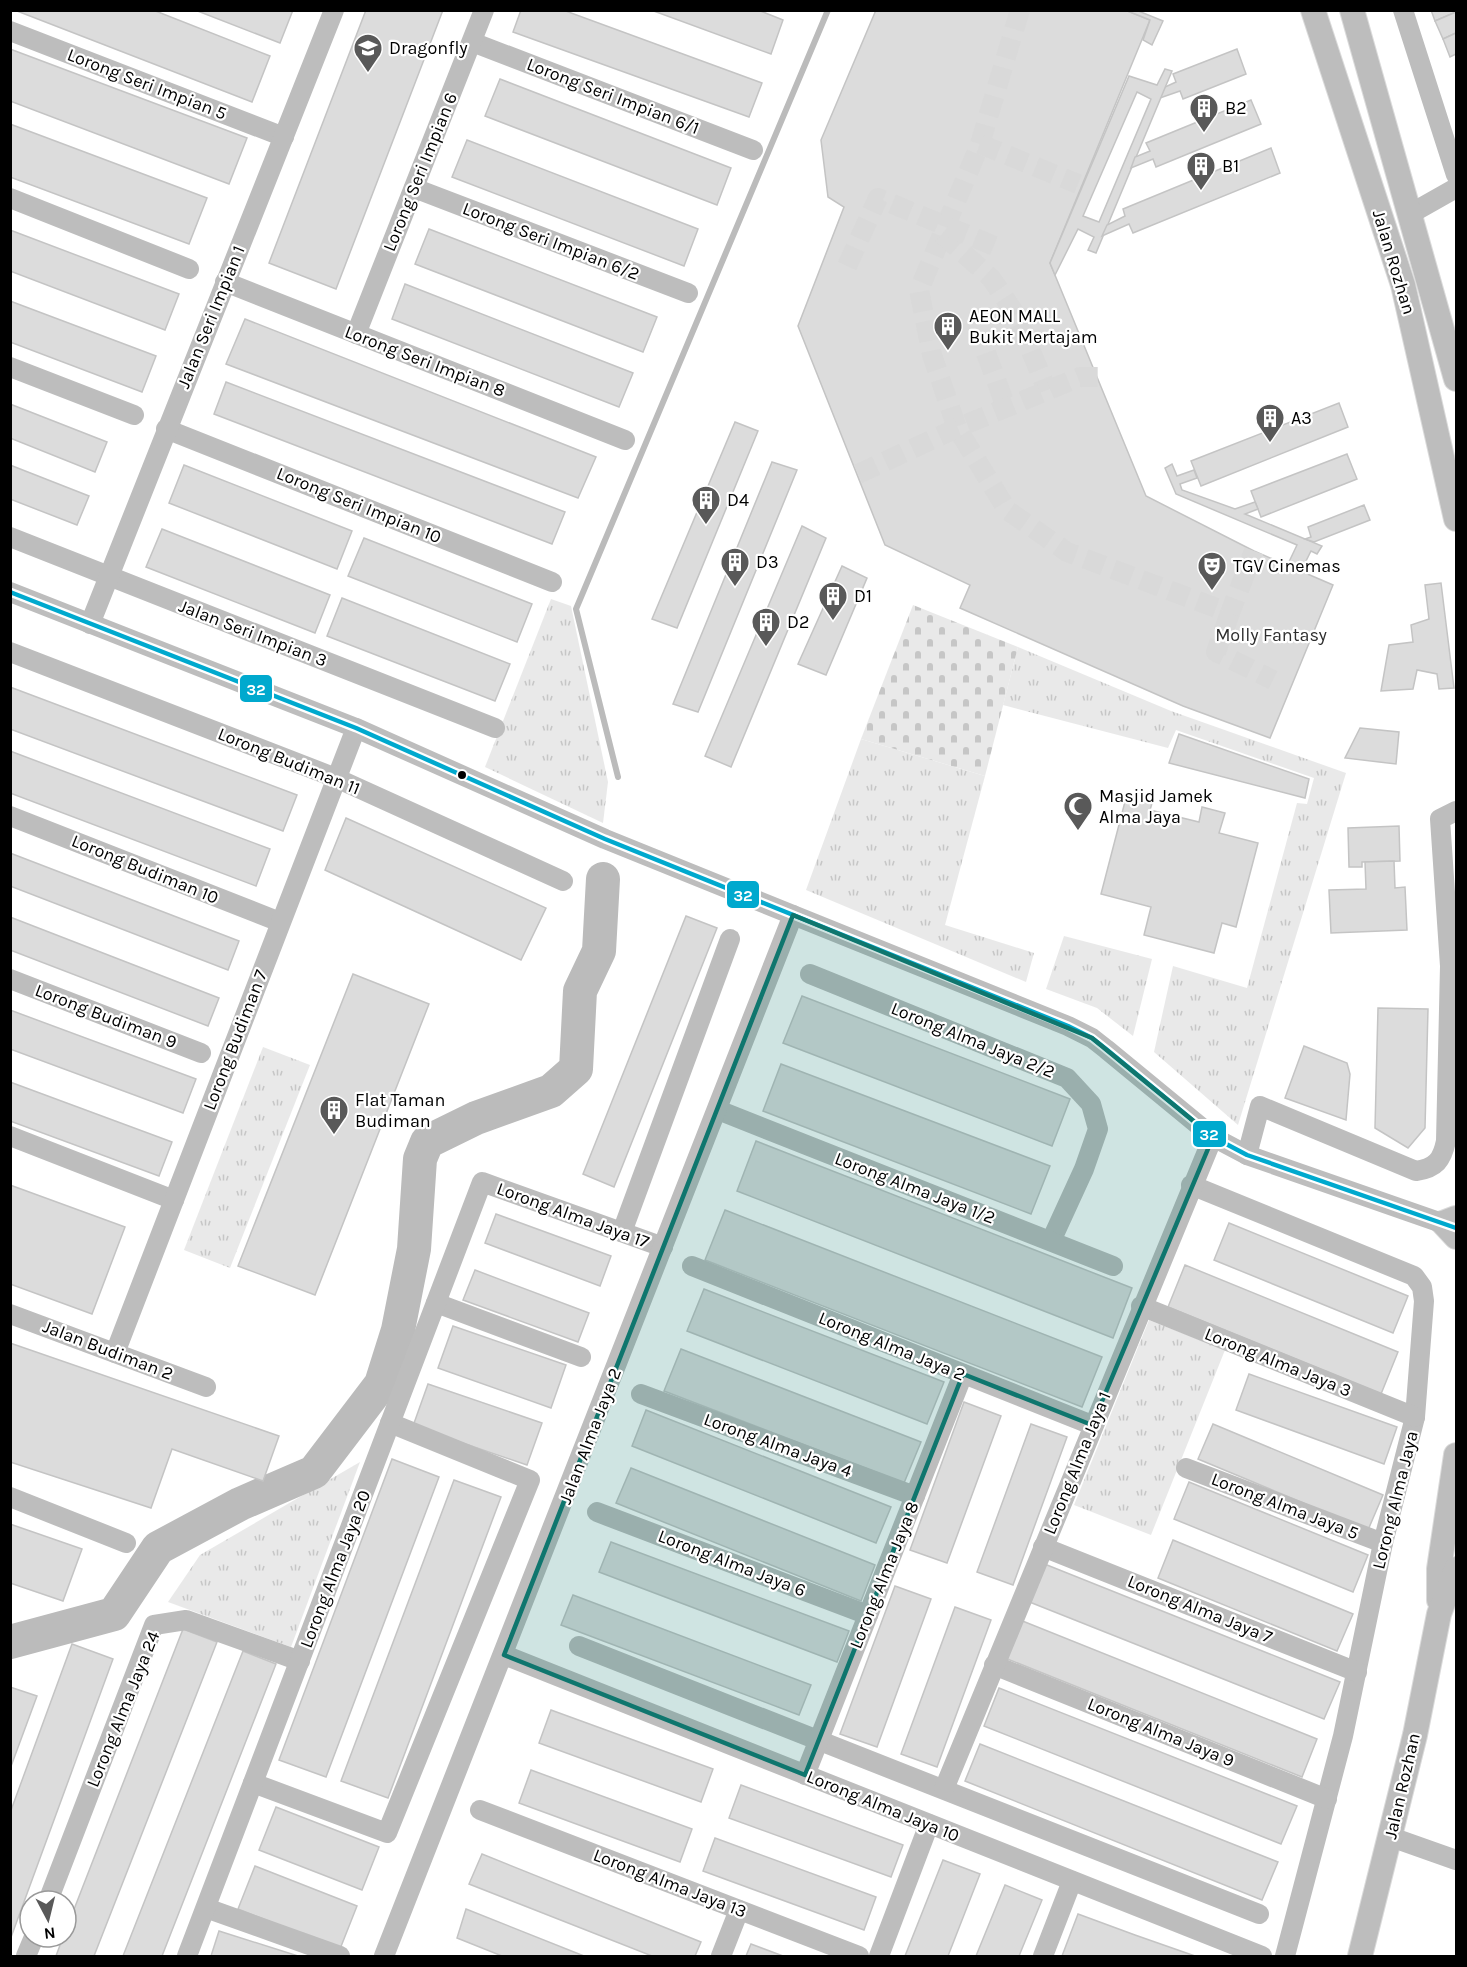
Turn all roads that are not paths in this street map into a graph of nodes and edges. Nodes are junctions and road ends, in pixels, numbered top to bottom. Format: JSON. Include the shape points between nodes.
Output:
{"nodes":[{"id":1,"x":334,"y":10,"type":"edge"},
{"id":2,"x":484,"y":10,"type":"edge"},
{"id":3,"x":1313,"y":10,"type":"edge"},
{"id":4,"x":1352,"y":10,"type":"edge"},
{"id":5,"x":1403,"y":10,"type":"edge"},
{"id":6,"x":10,"y":31,"type":"edge"},
{"id":7,"x":472,"y":42,"type":"junction"},
{"id":8,"x":284,"y":137,"type":"junction"},
{"id":9,"x":753,"y":150,"type":"dead end"},
{"id":10,"x":1456,"y":175,"type":"edge"},
{"id":11,"x":414,"y":188,"type":"junction"},
{"id":12,"x":1456,"y":189,"type":"edge"},
{"id":13,"x":10,"y":198,"type":"edge"},
{"id":14,"x":1410,"y":214,"type":"junction"},
{"id":15,"x":189,"y":269,"type":"dead end"},
{"id":16,"x":225,"y":282,"type":"junction"},
{"id":17,"x":688,"y":294,"type":"dead end"},
{"id":18,"x":356,"y":334,"type":"junction"},
{"id":19,"x":10,"y":367,"type":"edge"},
{"id":20,"x":1456,"y":379,"type":"edge"},
{"id":21,"x":134,"y":415,"type":"dead end"},
{"id":22,"x":166,"y":429,"type":"junction"},
{"id":23,"x":625,"y":440,"type":"dead end"},
{"id":24,"x":1456,"y":519,"type":"edge"},
{"id":25,"x":10,"y":537,"type":"edge"},
{"id":26,"x":107,"y":576,"type":"junction"},
{"id":27,"x":552,"y":582,"type":"dead end"},
{"id":28,"x":10,"y":592,"type":"edge"},
{"id":29,"x":90,"y":624,"type":"junction"},
{"id":30,"x":10,"y":652,"type":"edge"},
{"id":31,"x":356,"y":728,"type":"junction"},
{"id":32,"x":495,"y":728,"type":"dead end"},
{"id":33,"x":336,"y":778,"type":"junction"},
{"id":34,"x":1456,"y":811,"type":"edge"},
{"id":35,"x":10,"y":816,"type":"edge"},
{"id":36,"x":563,"y":881,"type":"dead end"},
{"id":37,"x":793,"y":915,"type":"junction"},
{"id":38,"x":280,"y":922,"type":"junction"},
{"id":39,"x":730,"y":939,"type":"dead end"},
{"id":40,"x":1453,"y":966,"type":"edge"},
{"id":41,"x":810,"y":974,"type":"dead end"},
{"id":42,"x":10,"y":979,"type":"edge"},
{"id":43,"x":201,"y":1053,"type":"dead end"},
{"id":44,"x":718,"y":1110,"type":"junction"},
{"id":45,"x":10,"y":1136,"type":"edge"},
{"id":46,"x":1212,"y":1137,"type":"junction"},
{"id":47,"x":1247,"y":1155,"type":"junction"},
{"id":48,"x":482,"y":1182,"type":"joint"},
{"id":49,"x":1191,"y":1185,"type":"junction"},
{"id":50,"x":174,"y":1200,"type":"junction"},
{"id":51,"x":1453,"y":1227,"type":"edge"},
{"id":52,"x":622,"y":1232,"type":"junction"},
{"id":53,"x":1051,"y":1241,"type":"junction"},
{"id":54,"x":663,"y":1248,"type":"junction"},
{"id":55,"x":692,"y":1266,"type":"dead end"},
{"id":56,"x":1113,"y":1266,"type":"dead end"},
{"id":57,"x":436,"y":1303,"type":"junction"},
{"id":58,"x":1141,"y":1306,"type":"junction"},
{"id":59,"x":10,"y":1314,"type":"edge"},
{"id":60,"x":115,"y":1353,"type":"junction"},
{"id":61,"x":581,"y":1357,"type":"dead end"},
{"id":62,"x":963,"y":1374,"type":"junction"},
{"id":63,"x":207,"y":1387,"type":"dead end"},
{"id":64,"x":641,"y":1394,"type":"dead end"},
{"id":65,"x":1415,"y":1417,"type":"junction"},
{"id":66,"x":390,"y":1423,"type":"junction"},
{"id":67,"x":1092,"y":1425,"type":"junction"},
{"id":68,"x":1456,"y":1455,"type":"edge"},
{"id":69,"x":1186,"y":1468,"type":"dead end"},
{"id":70,"x":915,"y":1496,"type":"junction"},
{"id":71,"x":10,"y":1497,"type":"edge"},
{"id":72,"x":597,"y":1512,"type":"dead end"},
{"id":73,"x":126,"y":1543,"type":"dead end"},
{"id":74,"x":1383,"y":1543,"type":"junction"},
{"id":75,"x":1043,"y":1548,"type":"junction"},
{"id":76,"x":1456,"y":1569,"type":"edge"},
{"id":77,"x":1439,"y":1614,"type":"junction"},
{"id":78,"x":868,"y":1615,"type":"junction"},
{"id":79,"x":579,"y":1646,"type":"dead end"},
{"id":80,"x":504,"y":1655,"type":"junction"},
{"id":81,"x":300,"y":1661,"type":"junction"},
{"id":82,"x":994,"y":1665,"type":"junction"},
{"id":83,"x":1357,"y":1672,"type":"junction"},
{"id":84,"x":819,"y":1739,"type":"junction"},
{"id":85,"x":805,"y":1775,"type":"junction"},
{"id":86,"x":253,"y":1783,"type":"junction"},
{"id":87,"x":944,"y":1789,"type":"junction"},
{"id":88,"x":1327,"y":1798,"type":"junction"},
{"id":89,"x":480,"y":1810,"type":"dead end"},
{"id":90,"x":929,"y":1824,"type":"junction"},
{"id":91,"x":1390,"y":1837,"type":"junction"},
{"id":92,"x":1456,"y":1860,"type":"edge"},
{"id":93,"x":1072,"y":1881,"type":"junction"},
{"id":94,"x":53,"y":1889,"type":"edge"},
{"id":95,"x":206,"y":1908,"type":"junction"},
{"id":96,"x":740,"y":1910,"type":"junction"},
{"id":97,"x":1259,"y":1914,"type":"dead end"},
{"id":98,"x":187,"y":1956,"type":"edge"},
{"id":99,"x":340,"y":1956,"type":"edge"},
{"id":100,"x":384,"y":1956,"type":"edge"},
{"id":101,"x":721,"y":1956,"type":"edge"},
{"id":102,"x":859,"y":1956,"type":"edge"},
{"id":103,"x":879,"y":1956,"type":"edge"},
{"id":104,"x":1043,"y":1956,"type":"edge"},
{"id":105,"x":1262,"y":1956,"type":"edge"},
{"id":106,"x":1285,"y":1956,"type":"edge"},
{"id":107,"x":1360,"y":1956,"type":"edge"}],
"edges":[{"from":1,"to":8,"type":"street","name":"Jalan Seri Impian 1"},
{"from":2,"to":7,"type":"street","name":"Lorong Seri Impian 6"},
{"from":3,"to":24,"type":"main road","name":"Jalan Rozhan","via":[[1403,285]]},
{"from":4,"to":14,"type":"main road","name":"Jalan Rozhan"},
{"from":5,"to":10,"type":"street"},
{"from":6,"to":8,"type":"street","name":"Lorong Seri Impian 5"},
{"from":7,"to":9,"type":"street","name":"Lorong Seri Impian 6/1"},
{"from":7,"to":11,"type":"street","name":"Lorong Seri Impian 6"},
{"from":8,"to":16,"type":"street","name":"Jalan Seri Impian 1"},
{"from":11,"to":17,"type":"street","name":"Lorong Seri Impian 6/2"},
{"from":11,"to":18,"type":"street","name":"Lorong Seri Impian 6"},
{"from":12,"to":14,"type":"street"},
{"from":13,"to":15,"type":"street"},
{"from":14,"to":20,"type":"main road","name":"Jalan Rozhan"},
{"from":16,"to":18,"type":"street","name":"Lorong Seri Impian 8"},
{"from":16,"to":22,"type":"street","name":"Jalan Seri Impian 1"},
{"from":18,"to":23,"type":"street","name":"Lorong Seri Impian 8"},
{"from":19,"to":21,"type":"street"},
{"from":22,"to":26,"type":"street","name":"Jalan Seri Impian 1"},
{"from":22,"to":27,"type":"street","name":"Lorong Seri Impian 10"},
{"from":25,"to":26,"type":"street","name":"Jalan Seri Impian 3"},
{"from":26,"to":29,"type":"street","name":"Jalan Seri Impian 1"},
{"from":26,"to":32,"type":"street","name":"Jalan Seri Impian 3"},
{"from":28,"to":29,"type":"street"},
{"from":29,"to":31,"type":"street"},
{"from":30,"to":33,"type":"street","name":"Lorong Budiman 11"},
{"from":31,"to":33,"type":"street","name":"Lorong Budiman 7"},
{"from":31,"to":37,"type":"street","via":[[605,839]]},
{"from":33,"to":36,"type":"street","name":"Lorong Budiman 11"},
{"from":33,"to":38,"type":"street","name":"Lorong Budiman 7"},
{"from":34,"to":40,"type":"street","via":[[1440,819]]},
{"from":35,"to":38,"type":"street","name":"Lorong Budiman 10"},
{"from":37,"to":44,"type":"street","name":"Jalan Alma Jaya 2"},
{"from":37,"to":46,"type":"street","via":[[1092,1038]]},
{"from":38,"to":50,"type":"street","name":"Lorong Budiman 7"},
{"from":39,"to":52,"type":"street"},
{"from":40,"to":47,"type":"street","via":[[1446,1141],[1443,1156],[1431,1169],[1416,1171],[1260,1106]]},
{"from":41,"to":53,"type":"street","name":"Lorong Alma Jaya 2/2","via":[[1067,1078],[1091,1104],[1098,1129]]},
{"from":42,"to":43,"type":"street","name":"Lorong Budiman 9"},
{"from":44,"to":53,"type":"street","name":"Lorong Alma Jaya 1/2"},
{"from":44,"to":54,"type":"street","name":"Jalan Alma Jaya 2"},
{"from":45,"to":50,"type":"street"},
{"from":46,"to":47,"type":"street"},
{"from":46,"to":49,"type":"street","name":"Lorong Alma Jaya 1"},
{"from":47,"to":51,"type":"street"},
{"from":48,"to":52,"type":"street","name":"Lorong Alma Jaya 17"},
{"from":48,"to":57,"type":"street","name":"Lorong Alma Jaya 20"},
{"from":49,"to":58,"type":"street","name":"Lorong Alma Jaya 1"},
{"from":49,"to":65,"type":"street","name":"Lorong Alma Jaya","via":[[1414,1276],[1422,1287],[1424,1301]]},
{"from":50,"to":60,"type":"street","name":"Lorong Budiman 7"},
{"from":52,"to":54,"type":"street","name":"Lorong Alma Jaya 17"},
{"from":53,"to":56,"type":"street","name":"Lorong Alma Jaya 1/2"},
{"from":54,"to":80,"type":"street","name":"Jalan Alma Jaya 2"},
{"from":55,"to":62,"type":"street","name":"Lorong Alma Jaya 2"},
{"from":57,"to":61,"type":"street"},
{"from":57,"to":66,"type":"street","name":"Lorong Alma Jaya 20"},
{"from":58,"to":65,"type":"street","name":"Lorong Alma Jaya 3"},
{"from":58,"to":67,"type":"street","name":"Lorong Alma Jaya 1"},
{"from":59,"to":60,"type":"street","name":"Jalan Budiman 2"},
{"from":60,"to":63,"type":"street","name":"Jalan Budiman 2"},
{"from":62,"to":67,"type":"street","name":"Lorong Alma Jaya 2"},
{"from":62,"to":70,"type":"street","name":"Lorong Alma Jaya 8"},
{"from":64,"to":70,"type":"street","name":"Lorong Alma Jaya 4"},
{"from":65,"to":74,"type":"street","name":"Lorong Alma Jaya"},
{"from":66,"to":81,"type":"street","name":"Lorong Alma Jaya 20"},
{"from":66,"to":86,"type":"street","via":[[530,1480],[387,1833]]},
{"from":67,"to":75,"type":"street","name":"Lorong Alma Jaya 1"},
{"from":68,"to":77,"type":"main road","name":"Jalan Rozhan","via":[[1439,1569]]},
{"from":69,"to":74,"type":"street","name":"Lorong Alma Jaya 5"},
{"from":70,"to":78,"type":"street","name":"Lorong Alma Jaya 8"},
{"from":71,"to":73,"type":"street"},
{"from":72,"to":78,"type":"street","name":"Lorong Alma Jaya 6"},
{"from":74,"to":83,"type":"street","name":"Lorong Alma Jaya"},
{"from":75,"to":82,"type":"street","name":"Lorong Alma Jaya 1"},
{"from":75,"to":83,"type":"street","name":"Lorong Alma Jaya 7"},
{"from":76,"to":77,"type":"main road","name":"Jalan Rozhan"},
{"from":77,"to":91,"type":"main road","name":"Jalan Rozhan"},
{"from":78,"to":84,"type":"street","name":"Lorong Alma Jaya 8"},
{"from":79,"to":84,"type":"street"},
{"from":80,"to":85,"type":"street","name":"Lorong Alma Jaya 10"},
{"from":80,"to":100,"type":"street","name":"Jalan Alma Jaya 2"},
{"from":81,"to":86,"type":"street","name":"Lorong Alma Jaya 20"},
{"from":81,"to":94,"type":"street","name":"Lorong Alma Jaya 24","via":[[186,1620],[154,1625]]},
{"from":82,"to":87,"type":"street","name":"Lorong Alma Jaya 1"},
{"from":82,"to":88,"type":"street","name":"Lorong Alma Jaya 9"},
{"from":83,"to":88,"type":"street","name":"Lorong Alma Jaya"},
{"from":84,"to":85,"type":"street","name":"Lorong Alma Jaya 8"},
{"from":84,"to":87,"type":"street"},
{"from":85,"to":90,"type":"street","name":"Lorong Alma Jaya 10"},
{"from":86,"to":95,"type":"street","name":"Lorong Alma Jaya 20"},
{"from":87,"to":97,"type":"street"},
{"from":88,"to":106,"type":"street","name":"Lorong Alma Jaya"},
{"from":89,"to":96,"type":"street","name":"Lorong Alma Jaya 13"},
{"from":90,"to":93,"type":"street","name":"Lorong Alma Jaya 10"},
{"from":90,"to":103,"type":"street"},
{"from":91,"to":92,"type":"street"},
{"from":91,"to":107,"type":"main road","name":"Jalan Rozhan"},
{"from":93,"to":104,"type":"street"},
{"from":93,"to":105,"type":"street","name":"Lorong Alma Jaya 10"},
{"from":95,"to":98,"type":"street","name":"Lorong Alma Jaya 20"},
{"from":95,"to":99,"type":"street"},
{"from":96,"to":101,"type":"street"},
{"from":96,"to":102,"type":"street","name":"Lorong Alma Jaya 13"}]}
